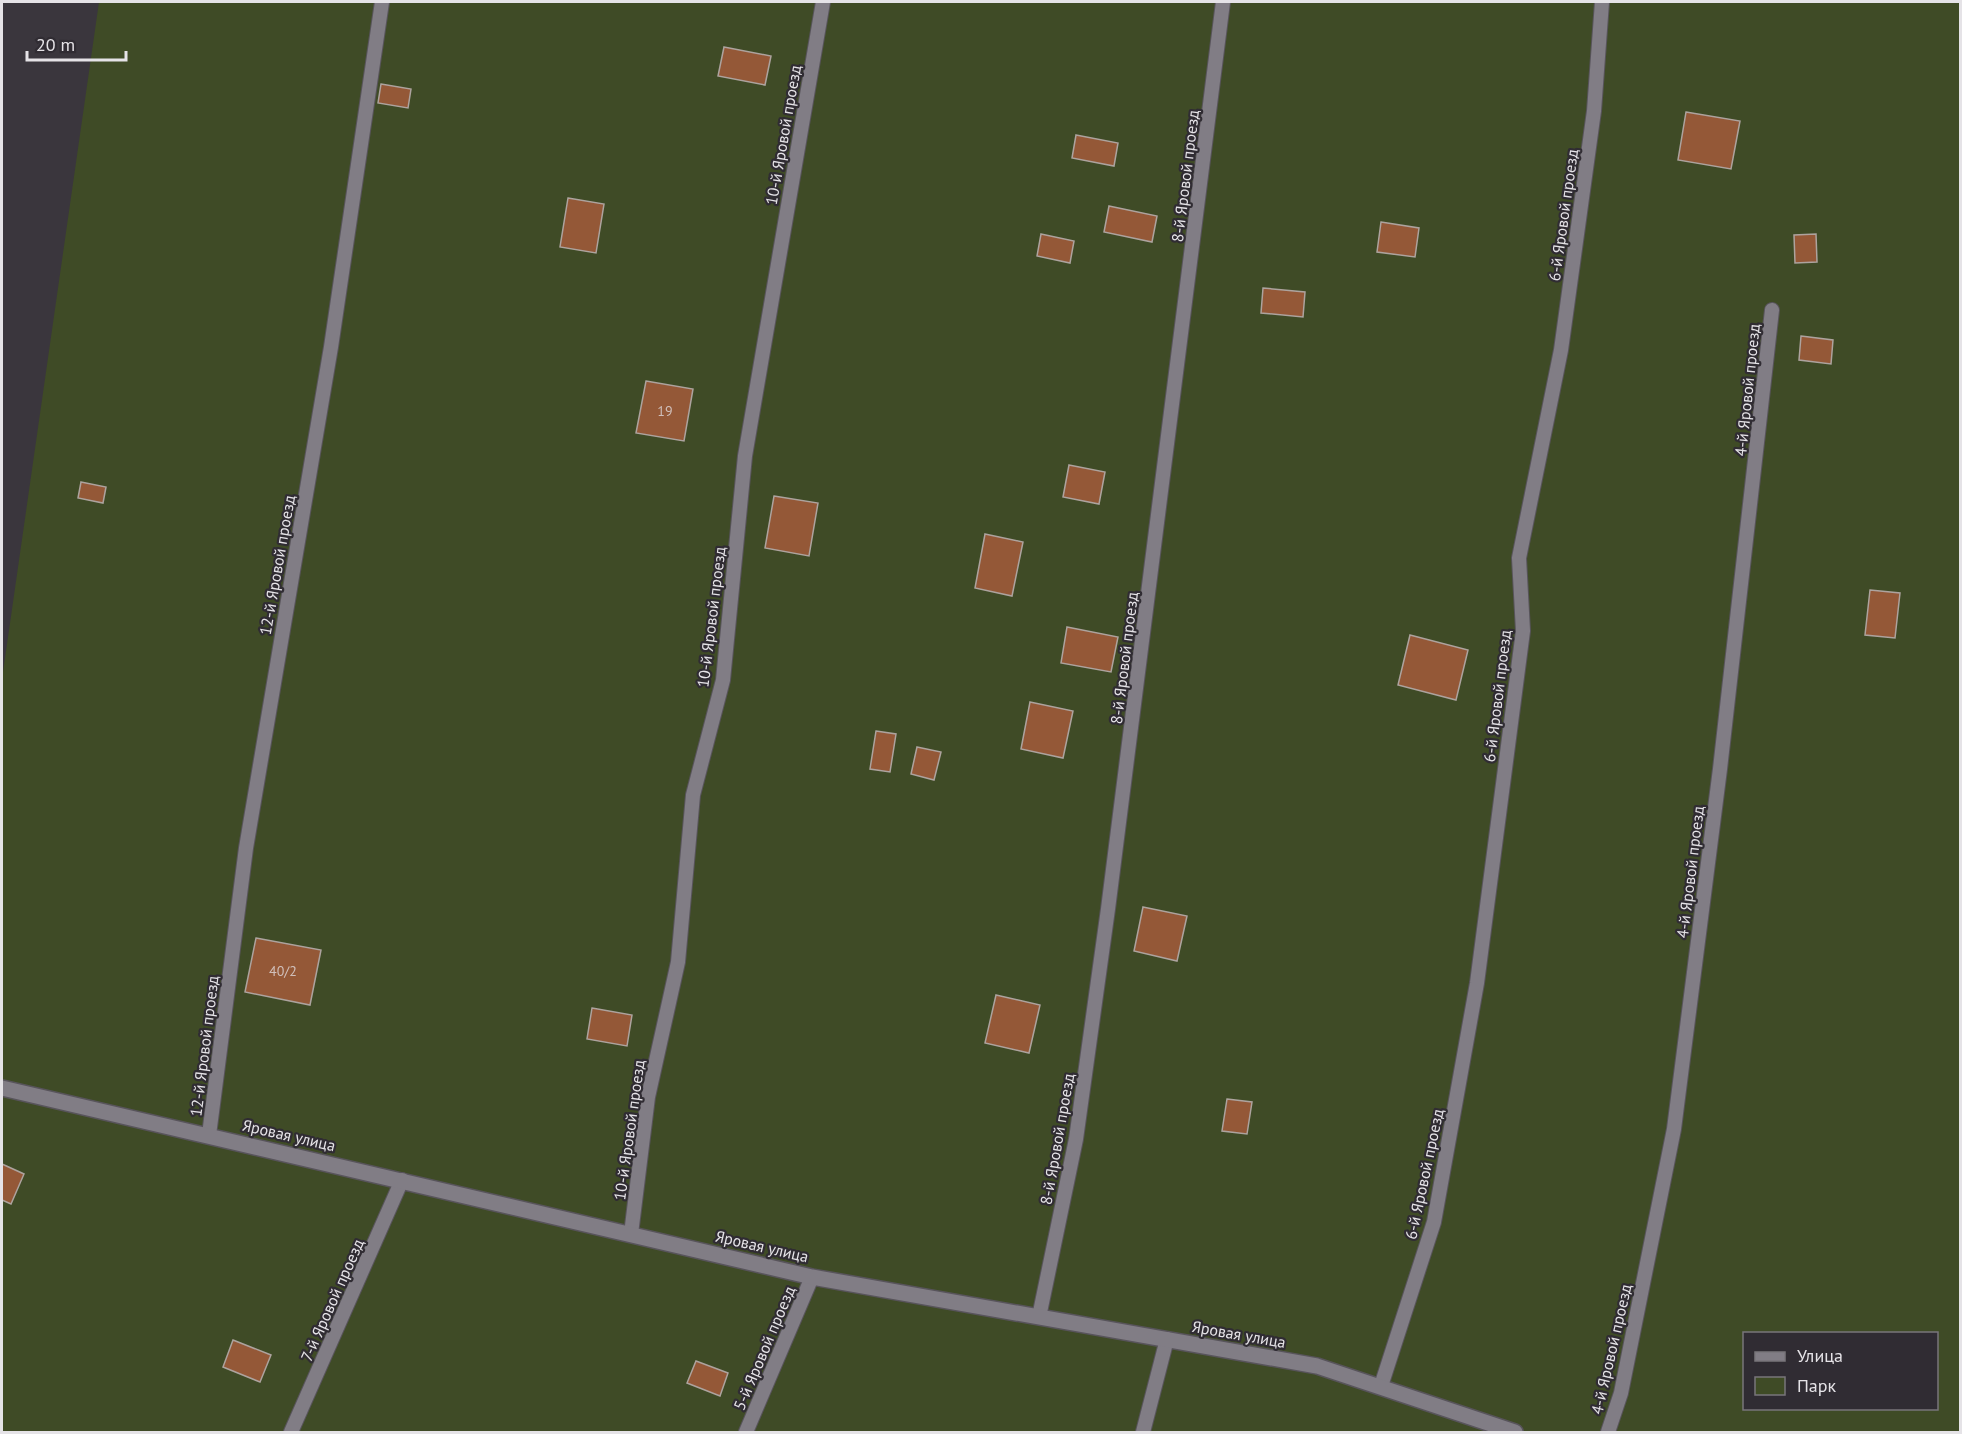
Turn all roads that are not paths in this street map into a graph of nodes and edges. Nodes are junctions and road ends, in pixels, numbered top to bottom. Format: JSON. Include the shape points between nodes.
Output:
{"nodes":[{"id":1,"x":382,"y":2,"type":"edge"},
{"id":2,"x":823,"y":2,"type":"edge"},
{"id":3,"x":1223,"y":2,"type":"edge"},
{"id":4,"x":1602,"y":2,"type":"edge"},
{"id":5,"x":1772,"y":310,"type":"dead end"},
{"id":6,"x":2,"y":1088,"type":"edge"},
{"id":7,"x":209,"y":1135,"type":"junction"},
{"id":8,"x":402,"y":1180,"type":"junction"},
{"id":9,"x":632,"y":1234,"type":"junction"},
{"id":10,"x":812,"y":1277,"type":"junction"},
{"id":11,"x":1039,"y":1317,"type":"junction"},
{"id":12,"x":1167,"y":1339,"type":"junction"},
{"id":13,"x":1381,"y":1386,"type":"junction"},
{"id":14,"x":291,"y":1432,"type":"edge"},
{"id":15,"x":746,"y":1432,"type":"edge"},
{"id":16,"x":1143,"y":1432,"type":"edge"},
{"id":17,"x":1515,"y":1432,"type":"edge"},
{"id":18,"x":1608,"y":1432,"type":"edge"}],
"edges":[{"from":1,"to":7,"type":"lane","name":"12-й Яровой проезд","via":[[331,347],[246,848]]},
{"from":2,"to":9,"type":"lane","name":"10-й Яровой проезд","via":[[745,456],[723,680],[693,795],[678,962],[648,1097]]},
{"from":3,"to":11,"type":"lane","name":"8-й Яровой проезд","via":[[1089,1047],[1076,1139]]},
{"from":4,"to":13,"type":"lane","name":"6-й Яровой проезд","via":[[1594,111],[1561,350],[1520,558],[1522,631],[1477,983],[1434,1222]]},
{"from":5,"to":18,"type":"lane","name":"4-й Яровой проезд","via":[[1674,1129],[1621,1393]]},
{"from":6,"to":7,"type":"street","name":"Яровая улица"},
{"from":7,"to":8,"type":"street","name":"Яровая улица"},
{"from":8,"to":9,"type":"street","name":"Яровая улица"},
{"from":8,"to":14,"type":"lane","name":"7-й Яровой проезд"},
{"from":9,"to":10,"type":"street","name":"Яровая улица"},
{"from":10,"to":11,"type":"street","name":"Яровая улица"},
{"from":10,"to":15,"type":"lane","name":"5-й Яровой проезд"},
{"from":11,"to":12,"type":"street","name":"Яровая улица"},
{"from":12,"to":13,"type":"street","name":"Яровая улица","via":[[1317,1366]]},
{"from":12,"to":16,"type":"lane"},
{"from":13,"to":17,"type":"street","name":"Яровая улица"}]}
